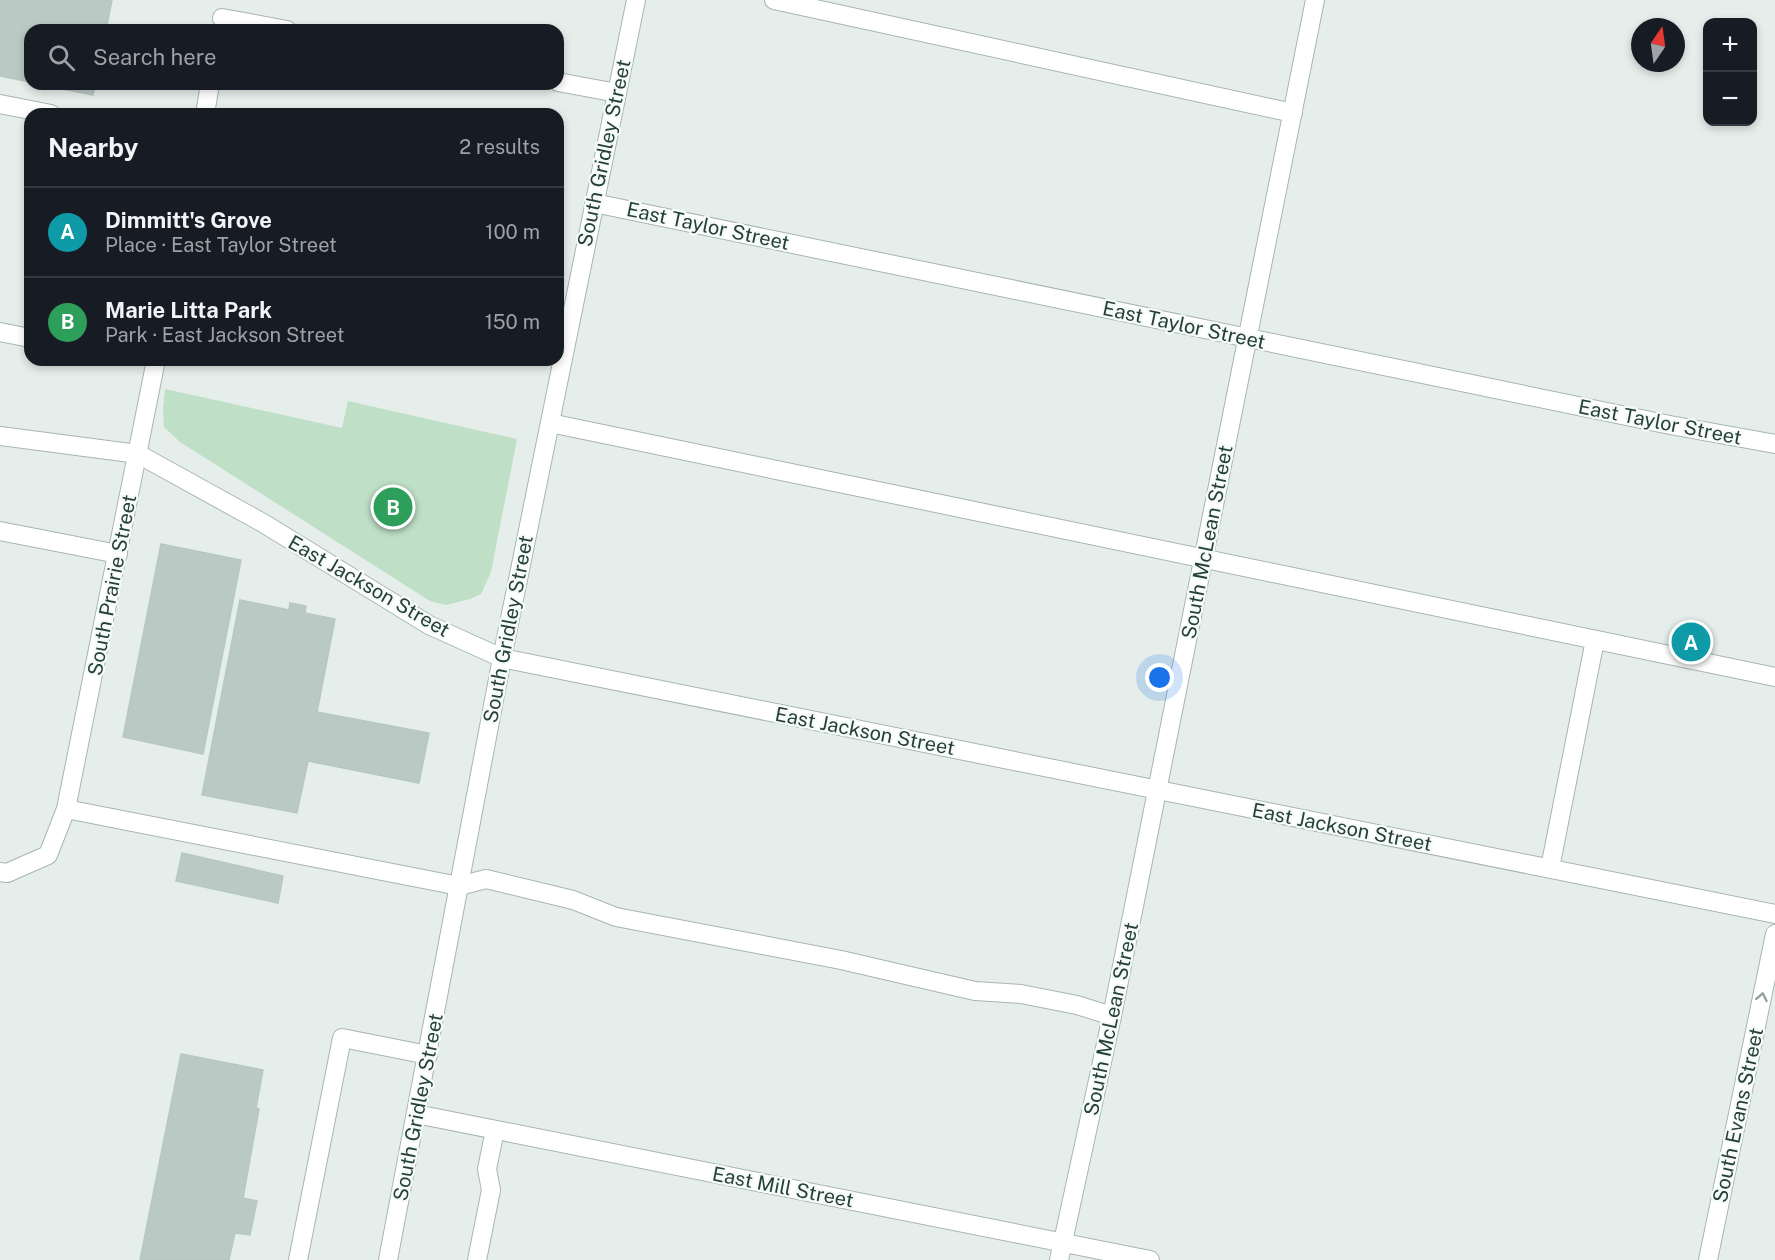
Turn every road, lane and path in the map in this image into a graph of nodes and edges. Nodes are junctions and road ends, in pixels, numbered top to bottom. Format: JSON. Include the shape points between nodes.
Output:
{"nodes":[{"id":1,"x":636,"y":0,"type":"edge"},
{"id":2,"x":774,"y":0,"type":"edge"},
{"id":3,"x":1315,"y":0,"type":"edge"},
{"id":4,"x":222,"y":16,"type":"edge"},
{"id":5,"x":259,"y":24,"type":"edge"},
{"id":6,"x":564,"y":82,"type":"edge"},
{"id":7,"x":209,"y":90,"type":"edge"},
{"id":8,"x":617,"y":93,"type":"junction"},
{"id":9,"x":0,"y":104,"type":"edge"},
{"id":10,"x":206,"y":108,"type":"edge"},
{"id":11,"x":24,"y":109,"type":"edge"},
{"id":12,"x":1293,"y":113,"type":"junction"},
{"id":13,"x":594,"y":203,"type":"junction"},
{"id":14,"x":0,"y":332,"type":"edge"},
{"id":15,"x":24,"y":337,"type":"edge"},
{"id":16,"x":1248,"y":338,"type":"junction"},
{"id":17,"x":564,"y":353,"type":"edge"},
{"id":18,"x":153,"y":366,"type":"edge"},
{"id":19,"x":561,"y":366,"type":"edge"},
{"id":20,"x":550,"y":423,"type":"junction"},
{"id":21,"x":0,"y":436,"type":"edge"},
{"id":22,"x":1775,"y":444,"type":"edge"},
{"id":23,"x":138,"y":454,"type":"junction"},
{"id":24,"x":0,"y":531,"type":"edge"},
{"id":25,"x":118,"y":554,"type":"junction"},
{"id":26,"x":1204,"y":558,"type":"junction"},
{"id":27,"x":1595,"y":640,"type":"junction"},
{"id":28,"x":502,"y":658,"type":"junction"},
{"id":29,"x":1775,"y":677,"type":"edge"},
{"id":30,"x":1157,"y":790,"type":"junction"},
{"id":31,"x":66,"y":809,"type":"junction"},
{"id":32,"x":1550,"y":868,"type":"junction"},
{"id":33,"x":0,"y":872,"type":"edge"},
{"id":34,"x":459,"y":886,"type":"junction"},
{"id":35,"x":1775,"y":914,"type":"edge"},
{"id":36,"x":1775,"y":934,"type":"edge"},
{"id":37,"x":1113,"y":1016,"type":"junction"},
{"id":38,"x":428,"y":1055,"type":"junction"},
{"id":39,"x":416,"y":1114,"type":"junction"},
{"id":40,"x":495,"y":1130,"type":"junction"},
{"id":41,"x":1061,"y":1251,"type":"edge"},
{"id":42,"x":298,"y":1260,"type":"edge"},
{"id":43,"x":388,"y":1260,"type":"edge"},
{"id":44,"x":477,"y":1260,"type":"edge"},
{"id":45,"x":1150,"y":1260,"type":"edge"},
{"id":46,"x":1708,"y":1260,"type":"edge"}],
"edges":[{"from":1,"to":8,"type":"street","name":"South Gridley Street"},
{"from":2,"to":12,"type":"street"},
{"from":3,"to":12,"type":"street","name":"South McLean Street"},
{"from":4,"to":5,"type":"street"},
{"from":6,"to":8,"type":"street"},
{"from":7,"to":10,"type":"street"},
{"from":8,"to":13,"type":"street","name":"South Gridley Street"},
{"from":9,"to":11,"type":"street"},
{"from":12,"to":16,"type":"street","name":"South McLean Street"},
{"from":13,"to":16,"type":"street","name":"East Taylor Street"},
{"from":13,"to":17,"type":"street","name":"South Gridley Street"},
{"from":14,"to":15,"type":"street"},
{"from":16,"to":22,"type":"street","name":"East Taylor Street"},
{"from":16,"to":26,"type":"street","name":"South McLean Street"},
{"from":18,"to":23,"type":"street","name":"South Prairie Street"},
{"from":19,"to":20,"type":"street","name":"South Gridley Street"},
{"from":20,"to":26,"type":"street"},
{"from":20,"to":28,"type":"street","name":"South Gridley Street"},
{"from":21,"to":23,"type":"street","name":"East Jackson Street"},
{"from":23,"to":25,"type":"street","name":"South Prairie Street"},
{"from":23,"to":28,"type":"street","name":"East Jackson Street","via":[[263,523],[429,625]]},
{"from":24,"to":25,"type":"street"},
{"from":25,"to":31,"type":"street","name":"South Prairie Street"},
{"from":26,"to":27,"type":"street"},
{"from":26,"to":30,"type":"street","name":"South McLean Street"},
{"from":27,"to":29,"type":"street"},
{"from":27,"to":32,"type":"street"},
{"from":28,"to":30,"type":"street","name":"East Jackson Street"},
{"from":28,"to":34,"type":"street","name":"South Gridley Street"},
{"from":30,"to":32,"type":"street","name":"East Jackson Street"},
{"from":30,"to":37,"type":"street","name":"South McLean Street"},
{"from":31,"to":33,"type":"street","name":"South Prairie Street","via":[[48,855],[7,873]]},
{"from":31,"to":34,"type":"street"},
{"from":32,"to":35,"type":"street","name":"East Jackson Street"},
{"from":34,"to":37,"type":"street","via":[[486,879],[573,900],[616,917],[841,960],[975,991],[1021,994],[1077,1005]]},
{"from":34,"to":38,"type":"street","name":"South Gridley Street"},
{"from":46,"to":36,"type":"street","name":"South Evans Street","one_way":true},
{"from":37,"to":41,"type":"street","name":"South McLean Street"},
{"from":38,"to":39,"type":"street","name":"South Gridley Street"},
{"from":38,"to":42,"type":"street","via":[[342,1038]]},
{"from":39,"to":40,"type":"street","name":"East Mill Street"},
{"from":39,"to":43,"type":"street","name":"South Gridley Street"},
{"from":40,"to":41,"type":"street","name":"East Mill Street"},
{"from":40,"to":44,"type":"street","via":[[487,1169],[490,1190]]},
{"from":41,"to":45,"type":"street","name":"East Mill Street"}]}
